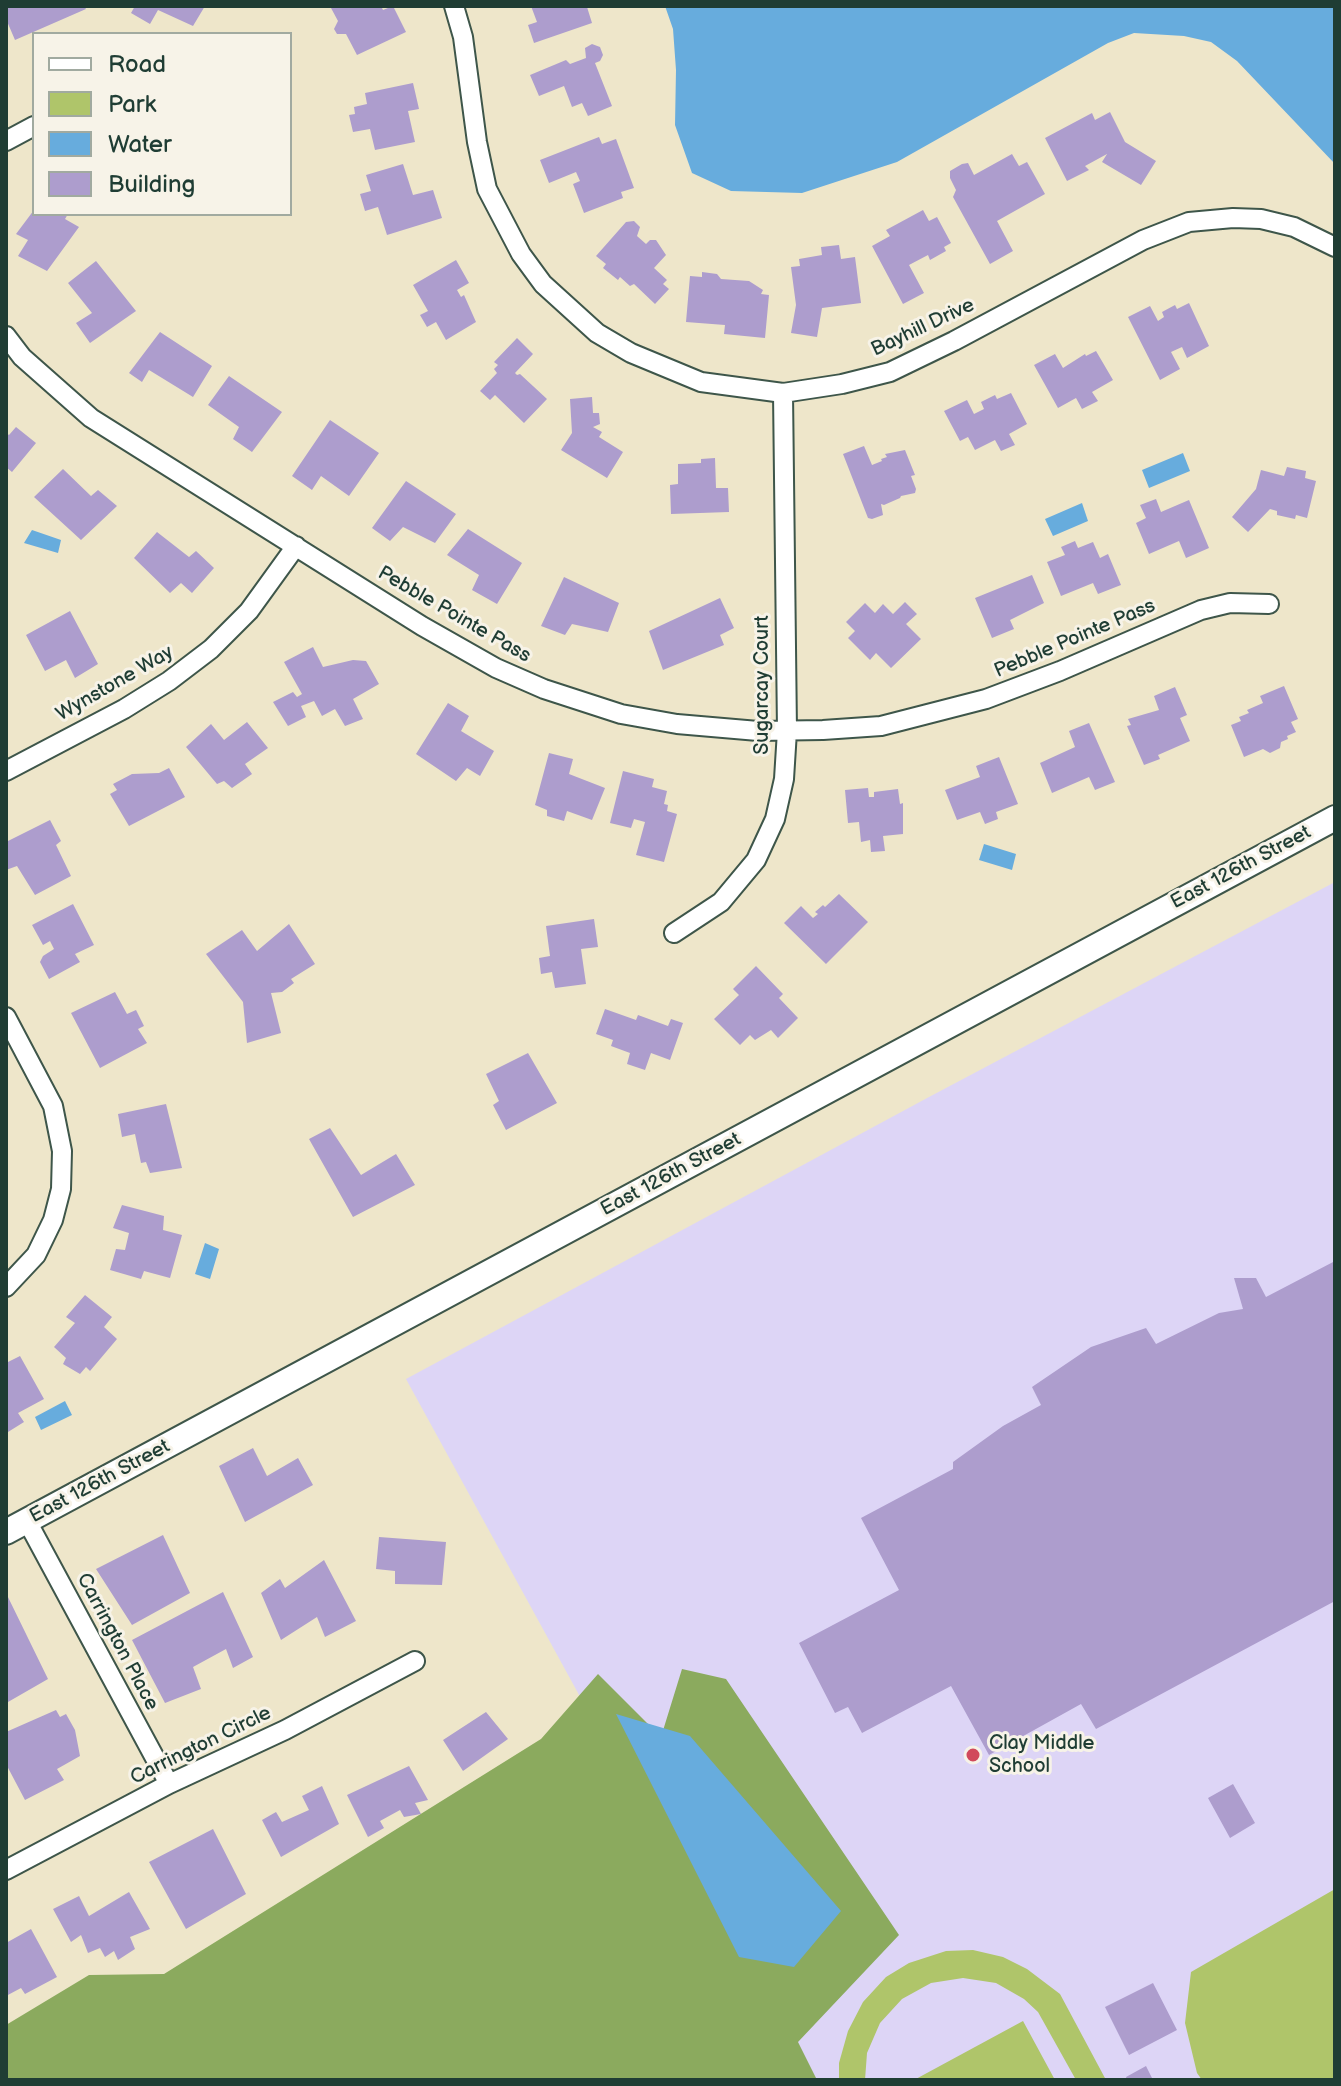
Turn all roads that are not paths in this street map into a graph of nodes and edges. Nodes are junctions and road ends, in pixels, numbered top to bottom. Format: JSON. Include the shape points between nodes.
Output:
{"nodes":[{"id":1,"x":454,"y":6,"type":"edge"},
{"id":2,"x":32,"y":127,"type":"edge"},
{"id":3,"x":6,"y":141,"type":"edge"},
{"id":4,"x":1335,"y":247,"type":"edge"},
{"id":5,"x":6,"y":336,"type":"edge"},
{"id":6,"x":783,"y":393,"type":"junction"},
{"id":7,"x":296,"y":546,"type":"junction"},
{"id":8,"x":1269,"y":604,"type":"dead end"},
{"id":9,"x":787,"y":731,"type":"junction"},
{"id":10,"x":6,"y":771,"type":"edge"},
{"id":11,"x":1335,"y":818,"type":"edge"},
{"id":12,"x":674,"y":933,"type":"dead end"},
{"id":13,"x":6,"y":1017,"type":"edge"},
{"id":14,"x":6,"y":1287,"type":"edge"},
{"id":15,"x":17,"y":1526,"type":"edge"},
{"id":16,"x":415,"y":1661,"type":"dead end"},
{"id":17,"x":169,"y":1784,"type":"junction"},
{"id":18,"x":6,"y":1870,"type":"edge"}],
"edges":[{"from":1,"to":6,"type":"street","name":"Bayhill Drive","via":[[487,189],[543,284],[597,333],[665,370],[701,382]]},
{"from":2,"to":3,"type":"street"},
{"from":4,"to":6,"type":"street","name":"Bayhill Drive","via":[[1294,227],[1261,219],[1189,222],[1143,240],[890,372]]},
{"from":5,"to":7,"type":"street","name":"Pebble Pointe Pass","via":[[22,357],[91,418]]},
{"from":6,"to":9,"type":"street","name":"Sugarcay Court"},
{"from":7,"to":9,"type":"street","name":"Pebble Pointe Pass","via":[[422,626],[544,689],[621,714],[677,724]]},
{"from":7,"to":10,"type":"street","name":"Wynstone Way","via":[[249,611],[211,649],[124,709]]},
{"from":8,"to":9,"type":"street","name":"Pebble Pointe Pass","via":[[1230,603],[1201,610],[1060,671],[935,714],[881,726]]},
{"from":9,"to":12,"type":"street","name":"Sugarcay Court","via":[[775,819],[756,860],[721,902]]},
{"from":11,"to":15,"type":"street","name":"East 126th Street"},
{"from":13,"to":14,"type":"street","via":[[53,1106],[62,1151],[53,1220],[36,1255]]},
{"from":15,"to":17,"type":"street","name":"Carrington Place"},
{"from":16,"to":17,"type":"street","name":"Carrington Circle"},
{"from":17,"to":18,"type":"street","name":"Carrington Circle"}]}
